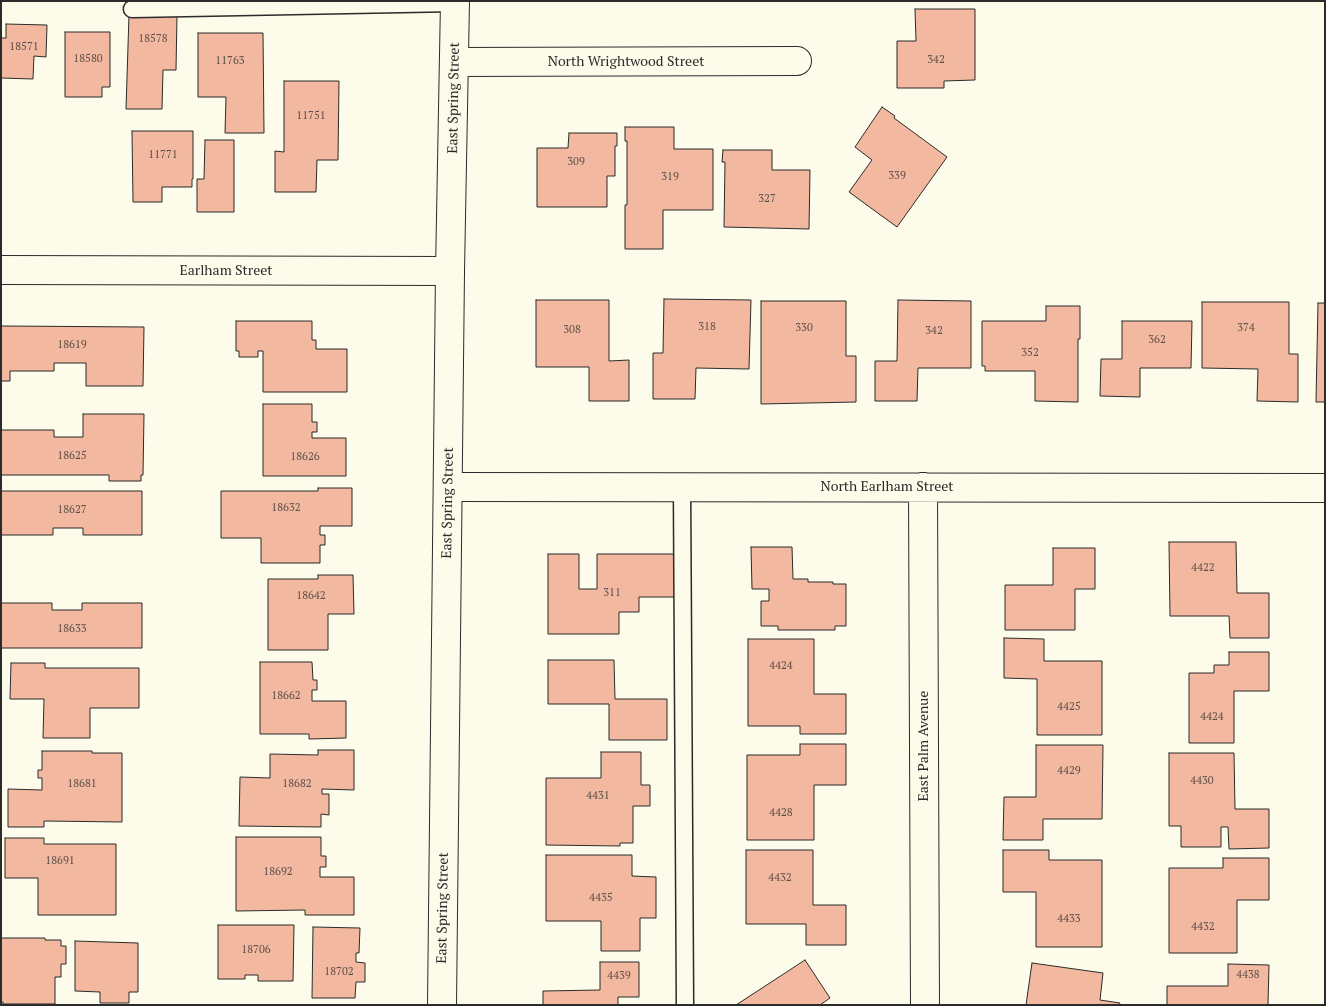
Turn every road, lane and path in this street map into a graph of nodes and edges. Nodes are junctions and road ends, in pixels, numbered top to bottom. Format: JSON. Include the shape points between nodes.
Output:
{"nodes":[{"id":1,"x":455,"y":2,"type":"edge"},
{"id":2,"x":132,"y":8,"type":"dead end"},
{"id":3,"x":797,"y":61,"type":"dead end"},
{"id":4,"x":455,"y":62,"type":"junction"},
{"id":5,"x":1,"y":270,"type":"edge"},
{"id":6,"x":450,"y":271,"type":"junction"},
{"id":7,"x":449,"y":487,"type":"junction"},
{"id":8,"x":682,"y":487,"type":"junction"},
{"id":9,"x":923,"y":487,"type":"junction"},
{"id":10,"x":1325,"y":488,"type":"edge"},
{"id":11,"x":442,"y":1005,"type":"edge"},
{"id":12,"x":685,"y":1005,"type":"edge"},
{"id":13,"x":925,"y":1005,"type":"edge"}],
"edges":[{"from":1,"to":2,"type":"lane"},
{"from":1,"to":4,"type":"street","name":"East Spring Street"},
{"from":3,"to":4,"type":"street","name":"North Wrightwood Street"},
{"from":4,"to":6,"type":"street","name":"East Spring Street"},
{"from":5,"to":6,"type":"street","name":"Earlham Street"},
{"from":6,"to":7,"type":"street","name":"East Spring Street"},
{"from":7,"to":8,"type":"street","name":"North Earlham Street"},
{"from":7,"to":11,"type":"street","name":"East Spring Street"},
{"from":8,"to":9,"type":"street","name":"North Earlham Street"},
{"from":8,"to":12,"type":"lane"},
{"from":9,"to":10,"type":"street","name":"North Earlham Street"},
{"from":9,"to":13,"type":"street","name":"East Palm Avenue"}]}
